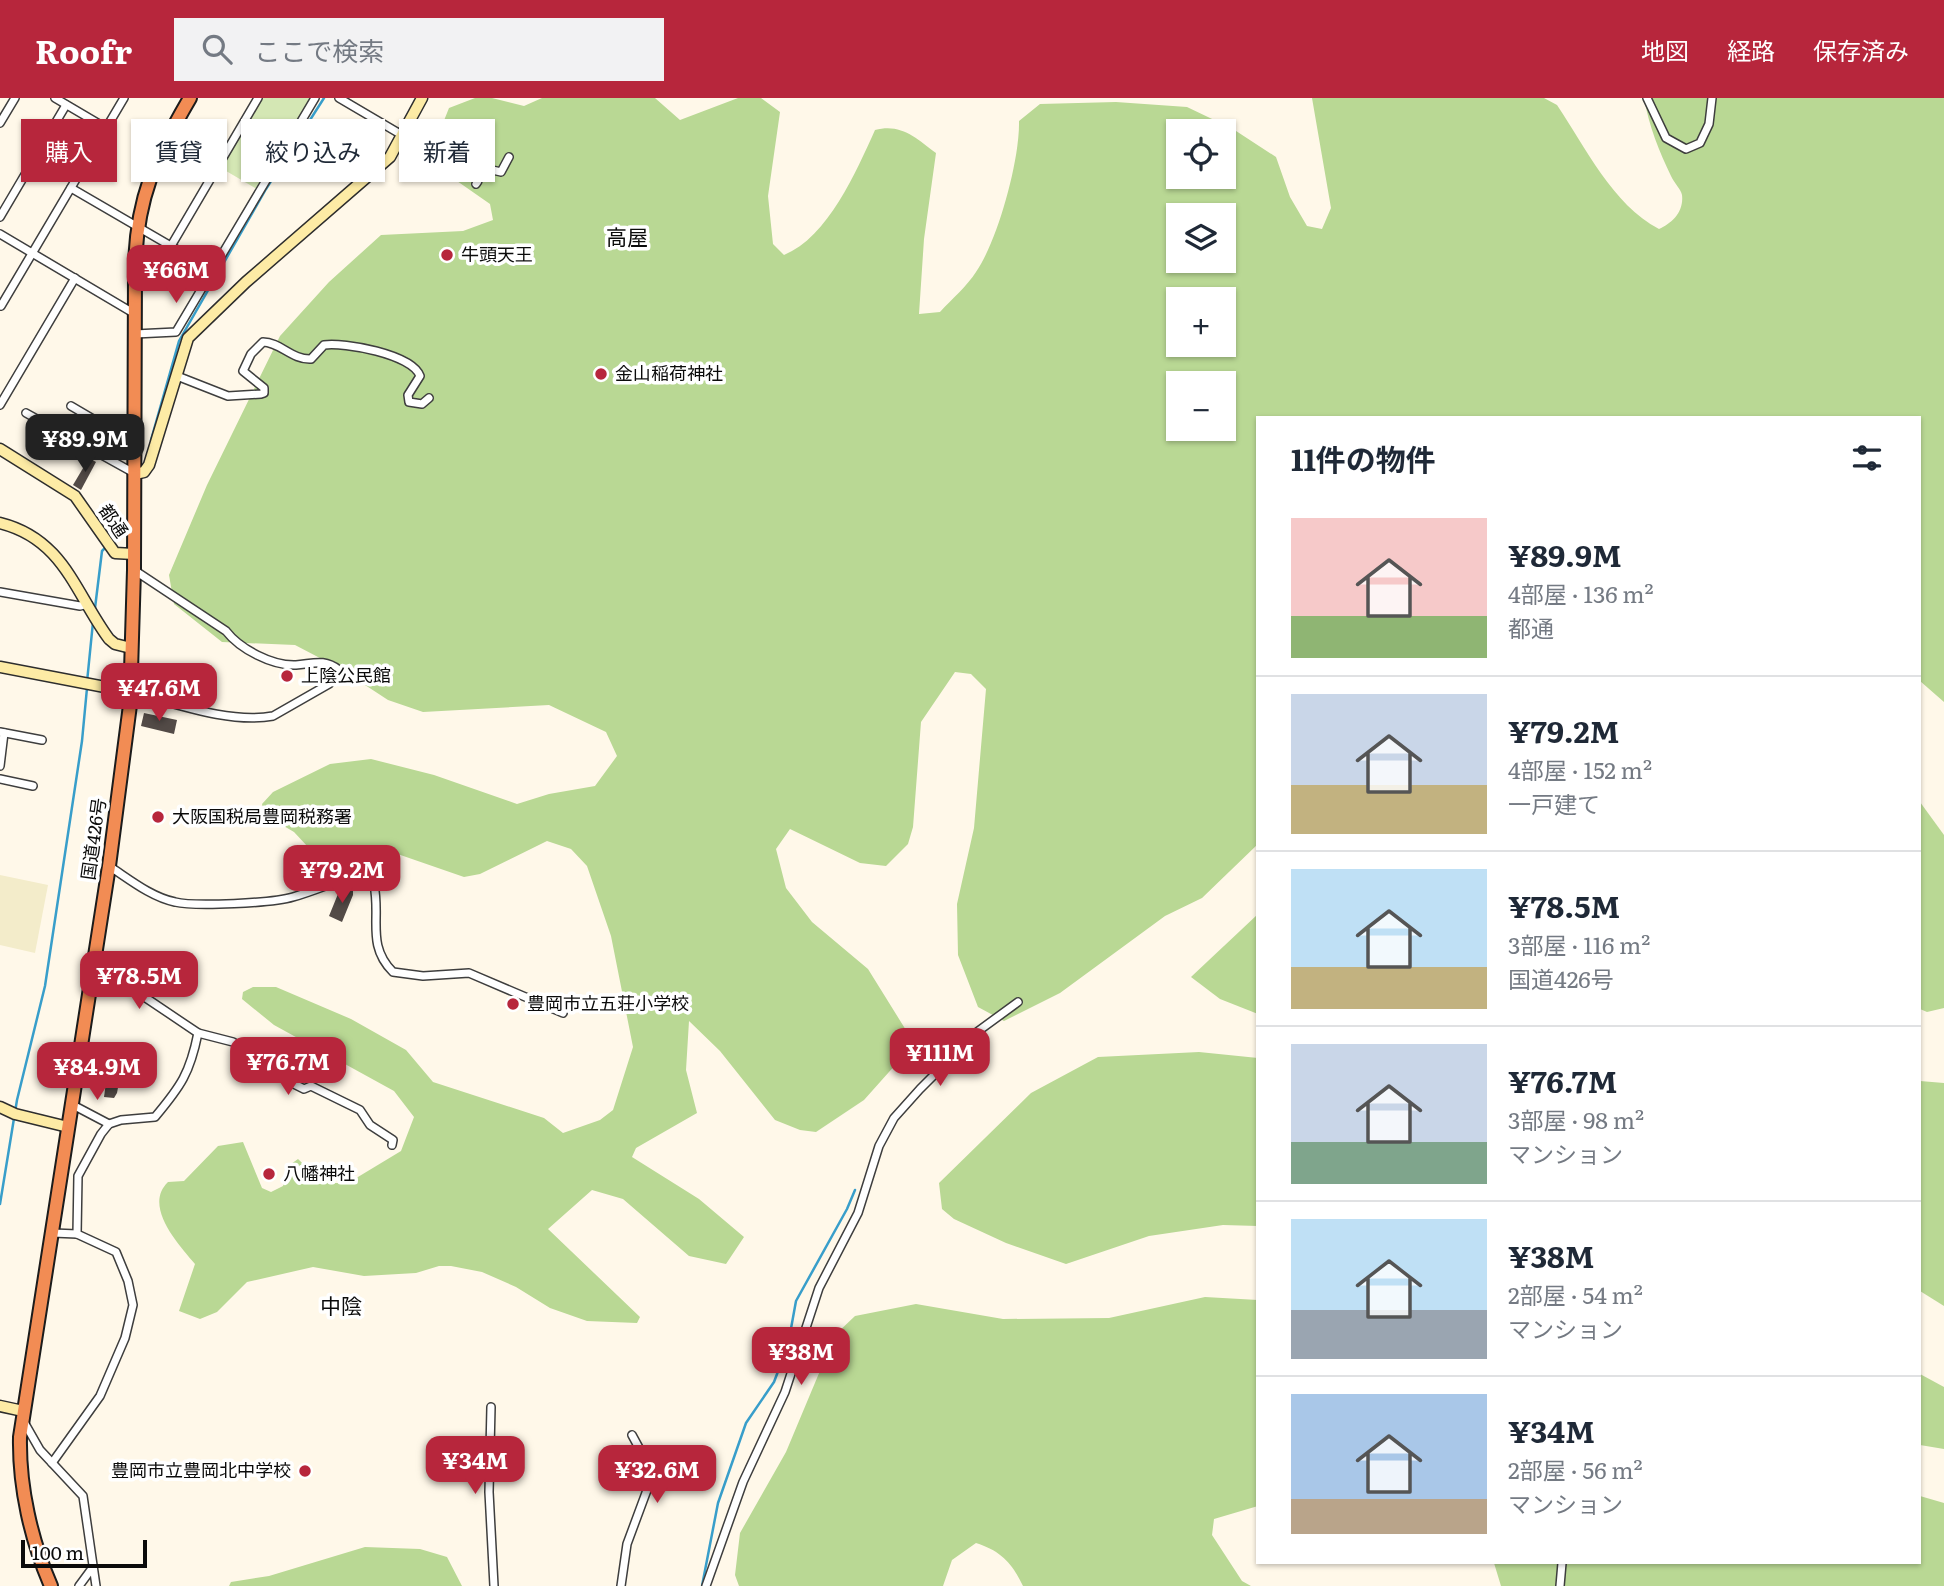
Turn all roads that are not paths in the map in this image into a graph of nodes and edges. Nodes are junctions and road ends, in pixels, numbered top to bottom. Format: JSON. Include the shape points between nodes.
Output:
{"nodes":[{"id":1,"x":15,"y":98,"type":"edge"},
{"id":2,"x":55,"y":98,"type":"edge"},
{"id":3,"x":124,"y":98,"type":"edge"},
{"id":4,"x":190,"y":98,"type":"edge"},
{"id":5,"x":258,"y":98,"type":"edge"},
{"id":6,"x":315,"y":98,"type":"edge"},
{"id":7,"x":339,"y":98,"type":"edge"},
{"id":8,"x":422,"y":98,"type":"edge"},
{"id":9,"x":1647,"y":98,"type":"edge"},
{"id":10,"x":1712,"y":98,"type":"edge"},
{"id":11,"x":66,"y":104,"type":"junction"},
{"id":12,"x":92,"y":119,"type":"edge"},
{"id":13,"x":112,"y":119,"type":"edge"},
{"id":14,"x":411,"y":119,"type":"edge"},
{"id":15,"x":0,"y":123,"type":"edge"},
{"id":16,"x":399,"y":133,"type":"edge"},
{"id":17,"x":399,"y":142,"type":"edge"},
{"id":18,"x":509,"y":157,"type":"dead end"},
{"id":19,"x":495,"y":170,"type":"edge"},
{"id":20,"x":75,"y":182,"type":"edge"},
{"id":21,"x":71,"y":188,"type":"junction"},
{"id":22,"x":0,"y":217,"type":"edge"},
{"id":23,"x":137,"y":227,"type":"junction"},
{"id":24,"x":0,"y":234,"type":"edge"},
{"id":25,"x":171,"y":246,"type":"junction"},
{"id":26,"x":33,"y":253,"type":"junction"},
{"id":27,"x":212,"y":270,"type":"junction"},
{"id":28,"x":75,"y":278,"type":"junction"},
{"id":29,"x":1,"y":306,"type":"edge"},
{"id":30,"x":135,"y":314,"type":"junction"},
{"id":31,"x":135,"y":334,"type":"junction"},
{"id":32,"x":177,"y":376,"type":"junction"},
{"id":33,"x":429,"y":396,"type":"dead end"},
{"id":34,"x":0,"y":405,"type":"edge"},
{"id":35,"x":71,"y":406,"type":"dead end"},
{"id":36,"x":26,"y":413,"type":"dead end"},
{"id":37,"x":135,"y":444,"type":"junction"},
{"id":38,"x":0,"y":449,"type":"edge"},
{"id":39,"x":135,"y":474,"type":"junction"},
{"id":40,"x":0,"y":523,"type":"edge"},
{"id":41,"x":134,"y":554,"type":"junction"},
{"id":42,"x":134,"y":570,"type":"junction"},
{"id":43,"x":0,"y":592,"type":"edge"},
{"id":44,"x":88,"y":605,"type":"junction"},
{"id":45,"x":131,"y":648,"type":"junction"},
{"id":46,"x":0,"y":667,"type":"edge"},
{"id":47,"x":131,"y":692,"type":"junction"},
{"id":48,"x":2,"y":732,"type":"edge"},
{"id":49,"x":41,"y":740,"type":"dead end"},
{"id":50,"x":0,"y":766,"type":"edge"},
{"id":51,"x":0,"y":779,"type":"edge"},
{"id":52,"x":33,"y":786,"type":"dead end"},
{"id":53,"x":108,"y":866,"type":"junction"},
{"id":54,"x":92,"y":969,"type":"junction"},
{"id":55,"x":1018,"y":1002,"type":"dead end"},
{"id":56,"x":563,"y":1013,"type":"dead end"},
{"id":57,"x":198,"y":1033,"type":"junction"},
{"id":58,"x":71,"y":1104,"type":"junction"},
{"id":59,"x":0,"y":1107,"type":"edge"},
{"id":60,"x":109,"y":1125,"type":"junction"},
{"id":61,"x":68,"y":1127,"type":"junction"},
{"id":62,"x":392,"y":1145,"type":"dead end"},
{"id":63,"x":54,"y":1233,"type":"junction"},
{"id":64,"x":77,"y":1234,"type":"junction"},
{"id":65,"x":0,"y":1406,"type":"edge"},
{"id":66,"x":491,"y":1407,"type":"dead end"},
{"id":67,"x":23,"y":1415,"type":"junction"},
{"id":68,"x":632,"y":1435,"type":"dead end"},
{"id":69,"x":52,"y":1463,"type":"junction"},
{"id":70,"x":1562,"y":1564,"type":"edge"},
{"id":71,"x":94,"y":1566,"type":"junction"},
{"id":72,"x":51,"y":1586,"type":"edge"},
{"id":73,"x":79,"y":1586,"type":"edge"},
{"id":74,"x":96,"y":1586,"type":"edge"},
{"id":75,"x":494,"y":1586,"type":"edge"},
{"id":76,"x":621,"y":1586,"type":"edge"},
{"id":77,"x":706,"y":1586,"type":"edge"},
{"id":78,"x":1560,"y":1586,"type":"edge"}],
"edges":[{"from":1,"to":15,"type":"street"},
{"from":2,"to":11,"type":"street"},
{"from":3,"to":13,"type":"street"},
{"from":4,"to":23,"type":"highway","name":"国道426号","via":[[155,162]]},
{"from":5,"to":25,"type":"street"},
{"from":6,"to":27,"type":"street"},
{"from":7,"to":16,"type":"street"},
{"from":8,"to":14,"type":"street"},
{"from":9,"to":10,"type":"street","via":[[1666,138],[1686,149],[1700,143],[1709,124]]},
{"from":11,"to":12,"type":"street"},
{"from":11,"to":22,"type":"street"},
{"from":17,"to":32,"type":"street","via":[[372,175],[188,338]]},
{"from":18,"to":19,"type":"street","via":[[501,172]]},
{"from":20,"to":21,"type":"street"},
{"from":21,"to":23,"type":"street"},
{"from":21,"to":26,"type":"street"},
{"from":23,"to":25,"type":"street"},
{"from":23,"to":30,"type":"highway","name":"国道426号"},
{"from":24,"to":26,"type":"street"},
{"from":25,"to":27,"type":"street"},
{"from":26,"to":28,"type":"street"},
{"from":26,"to":29,"type":"street"},
{"from":27,"to":31,"type":"street","via":[[176,331]]},
{"from":28,"to":30,"type":"street"},
{"from":28,"to":34,"type":"street"},
{"from":30,"to":31,"type":"highway","name":"国道426号"},
{"from":31,"to":37,"type":"highway","name":"国道426号"},
{"from":32,"to":33,"type":"street","via":[[228,396],[261,394],[264,388],[243,371],[263,342],[301,360],[312,359],[324,345],[334,344],[378,351],[410,365],[420,376],[408,399],[418,404]]},
{"from":32,"to":39,"type":"street","via":[[148,468]]},
{"from":35,"to":37,"type":"street"},
{"from":36,"to":39,"type":"street"},
{"from":37,"to":39,"type":"highway","name":"国道426号"},
{"from":38,"to":41,"type":"street","name":"都通","via":[[72,493],[118,554]]},
{"from":39,"to":41,"type":"highway","name":"国道426号"},
{"from":40,"to":44,"type":"street","via":[[29,535],[50,551],[65,566]]},
{"from":41,"to":42,"type":"highway","name":"国道426号"},
{"from":42,"to":45,"type":"highway","name":"国道426号"},
{"from":42,"to":47,"type":"street","via":[[226,631],[236,644],[280,663],[323,662],[339,670],[329,684],[262,718],[203,712]]},
{"from":43,"to":44,"type":"street"},
{"from":44,"to":45,"type":"street","via":[[112,642]]},
{"from":45,"to":47,"type":"highway","name":"国道426号"},
{"from":46,"to":47,"type":"street"},
{"from":47,"to":53,"type":"highway","name":"国道426号"},
{"from":48,"to":49,"type":"street"},
{"from":48,"to":50,"type":"street"},
{"from":51,"to":52,"type":"street"},
{"from":53,"to":54,"type":"highway","name":"国道426号"},
{"from":53,"to":56,"type":"street","via":[[144,888],[183,903],[290,898],[354,876],[365,878],[374,885],[376,896],[377,951],[393,972],[423,976],[469,973]]},
{"from":54,"to":57,"type":"street"},
{"from":54,"to":58,"type":"highway","name":"国道426号"},
{"from":55,"to":77,"type":"street","via":[[919,1089],[889,1127],[858,1213],[819,1287],[785,1392],[743,1482]]},
{"from":57,"to":60,"type":"street","via":[[180,1087],[155,1116]]},
{"from":57,"to":62,"type":"street","via":[[233,1042],[286,1080],[351,1104],[370,1125],[393,1140]]},
{"from":58,"to":60,"type":"street"},
{"from":58,"to":61,"type":"highway","name":"国道426号"},
{"from":59,"to":61,"type":"street"},
{"from":60,"to":64,"type":"street","via":[[79,1176]]},
{"from":61,"to":63,"type":"highway","name":"国道426号"},
{"from":63,"to":64,"type":"street"},
{"from":63,"to":67,"type":"highway","name":"国道426号"},
{"from":64,"to":69,"type":"street","via":[[116,1252],[133,1305],[125,1338],[100,1396]]},
{"from":65,"to":67,"type":"street"},
{"from":66,"to":75,"type":"street"},
{"from":67,"to":69,"type":"street","via":[[36,1444]]},
{"from":67,"to":72,"type":"highway","name":"国道426号","via":[[24,1494]]},
{"from":68,"to":76,"type":"street","via":[[651,1470],[627,1544]]},
{"from":69,"to":71,"type":"street","via":[[83,1496]]},
{"from":70,"to":78,"type":"street"},
{"from":71,"to":73,"type":"street"},
{"from":71,"to":74,"type":"street"}]}
